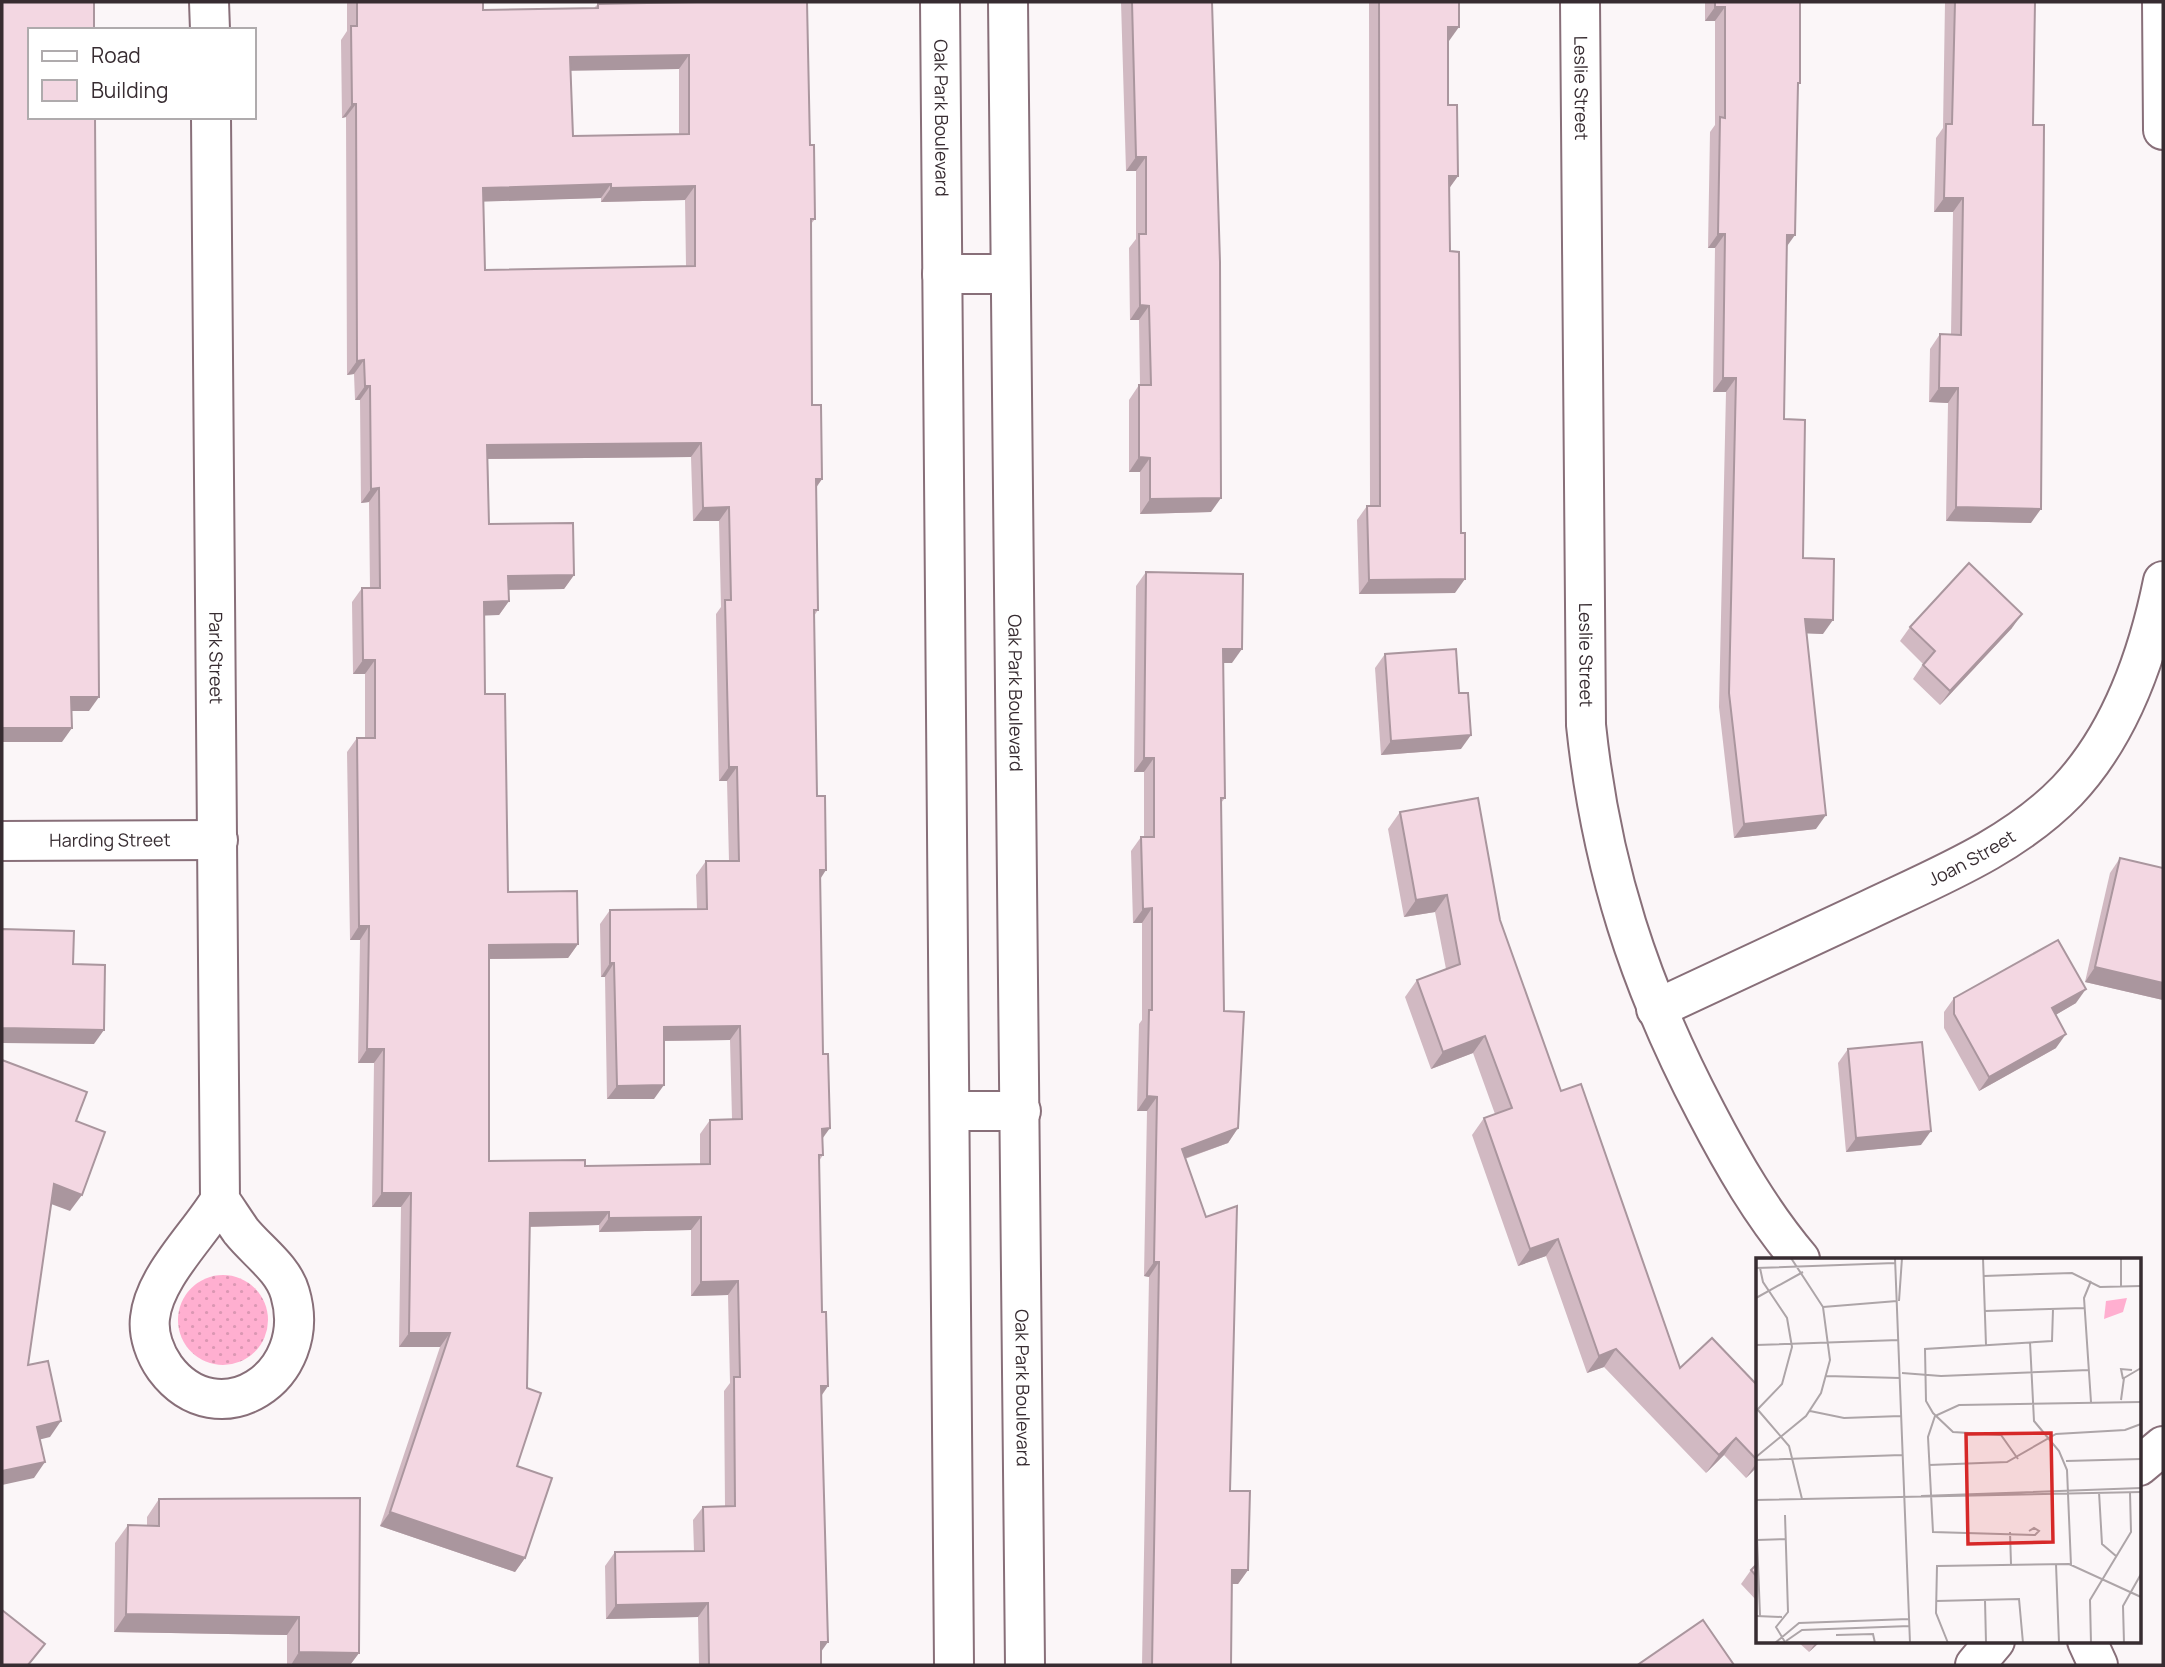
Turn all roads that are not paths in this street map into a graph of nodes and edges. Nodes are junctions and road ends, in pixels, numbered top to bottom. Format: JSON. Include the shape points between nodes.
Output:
{"nodes":[{"id":1,"x":209,"y":2,"type":"edge"},
{"id":2,"x":940,"y":2,"type":"edge"},
{"id":3,"x":1008,"y":2,"type":"edge"},
{"id":4,"x":1580,"y":2,"type":"edge"},
{"id":5,"x":2162,"y":2,"type":"edge"},
{"id":6,"x":210,"y":28,"type":"edge"},
{"id":7,"x":211,"y":119,"type":"edge"},
{"id":8,"x":2163,"y":130,"type":"edge"},
{"id":9,"x":942,"y":274,"type":"junction"},
{"id":10,"x":1010,"y":274,"type":"junction"},
{"id":11,"x":2163,"y":581,"type":"edge"},
{"id":12,"x":218,"y":839,"type":"junction"},
{"id":13,"x":2,"y":841,"type":"edge"},
{"id":14,"x":1656,"y":1009,"type":"junction"},
{"id":15,"x":951,"y":1111,"type":"junction"},
{"id":16,"x":1021,"y":1111,"type":"junction"},
{"id":17,"x":220,"y":1200,"type":"junction"},
{"id":18,"x":1799,"y":1258,"type":"edge"},
{"id":19,"x":2163,"y":1446,"type":"edge"},
{"id":20,"x":2140,"y":1465,"type":"edge"},
{"id":21,"x":1994,"y":1642,"type":"edge"},
{"id":22,"x":2087,"y":1642,"type":"edge"},
{"id":23,"x":954,"y":1665,"type":"edge"},
{"id":24,"x":1025,"y":1665,"type":"edge"},
{"id":25,"x":1975,"y":1665,"type":"edge"},
{"id":26,"x":2098,"y":1665,"type":"edge"}],
"edges":[{"from":1,"to":6,"type":"street"},
{"from":2,"to":9,"type":"street","name":"Oak Park Boulevard"},
{"from":3,"to":10,"type":"street","name":"Oak Park Boulevard"},
{"from":4,"to":14,"type":"street","name":"Leslie Street","via":[[1586,725],[1609,870]]},
{"from":5,"to":8,"type":"street"},
{"from":7,"to":12,"type":"street","name":"Park Street"},
{"from":9,"to":10,"type":"street"},
{"from":9,"to":15,"type":"street","name":"Oak Park Boulevard"},
{"from":10,"to":16,"type":"street","name":"Oak Park Boulevard"},
{"from":11,"to":14,"type":"street","name":"Joan Street","via":[[2134,685],[2068,790],[2033,821],[1967,863]]},
{"from":12,"to":13,"type":"street","name":"Harding Street"},
{"from":12,"to":17,"type":"street","name":"Park Street"},
{"from":14,"to":18,"type":"street","name":"Leslie Street","via":[[1733,1164]]},
{"from":15,"to":16,"type":"street"},
{"from":15,"to":23,"type":"street","name":"Oak Park Boulevard"},
{"from":16,"to":24,"type":"street","name":"Oak Park Boulevard"},
{"from":17,"to":17,"type":"street","via":[[282,1275],[290,1292],[295,1334],[279,1371],[244,1394],[225,1398],[186,1388],[170,1374],[155,1349],[150,1319],[165,1278]]},
{"from":19,"to":20,"type":"street"},
{"from":21,"to":25,"type":"street"},
{"from":22,"to":26,"type":"street"}]}
